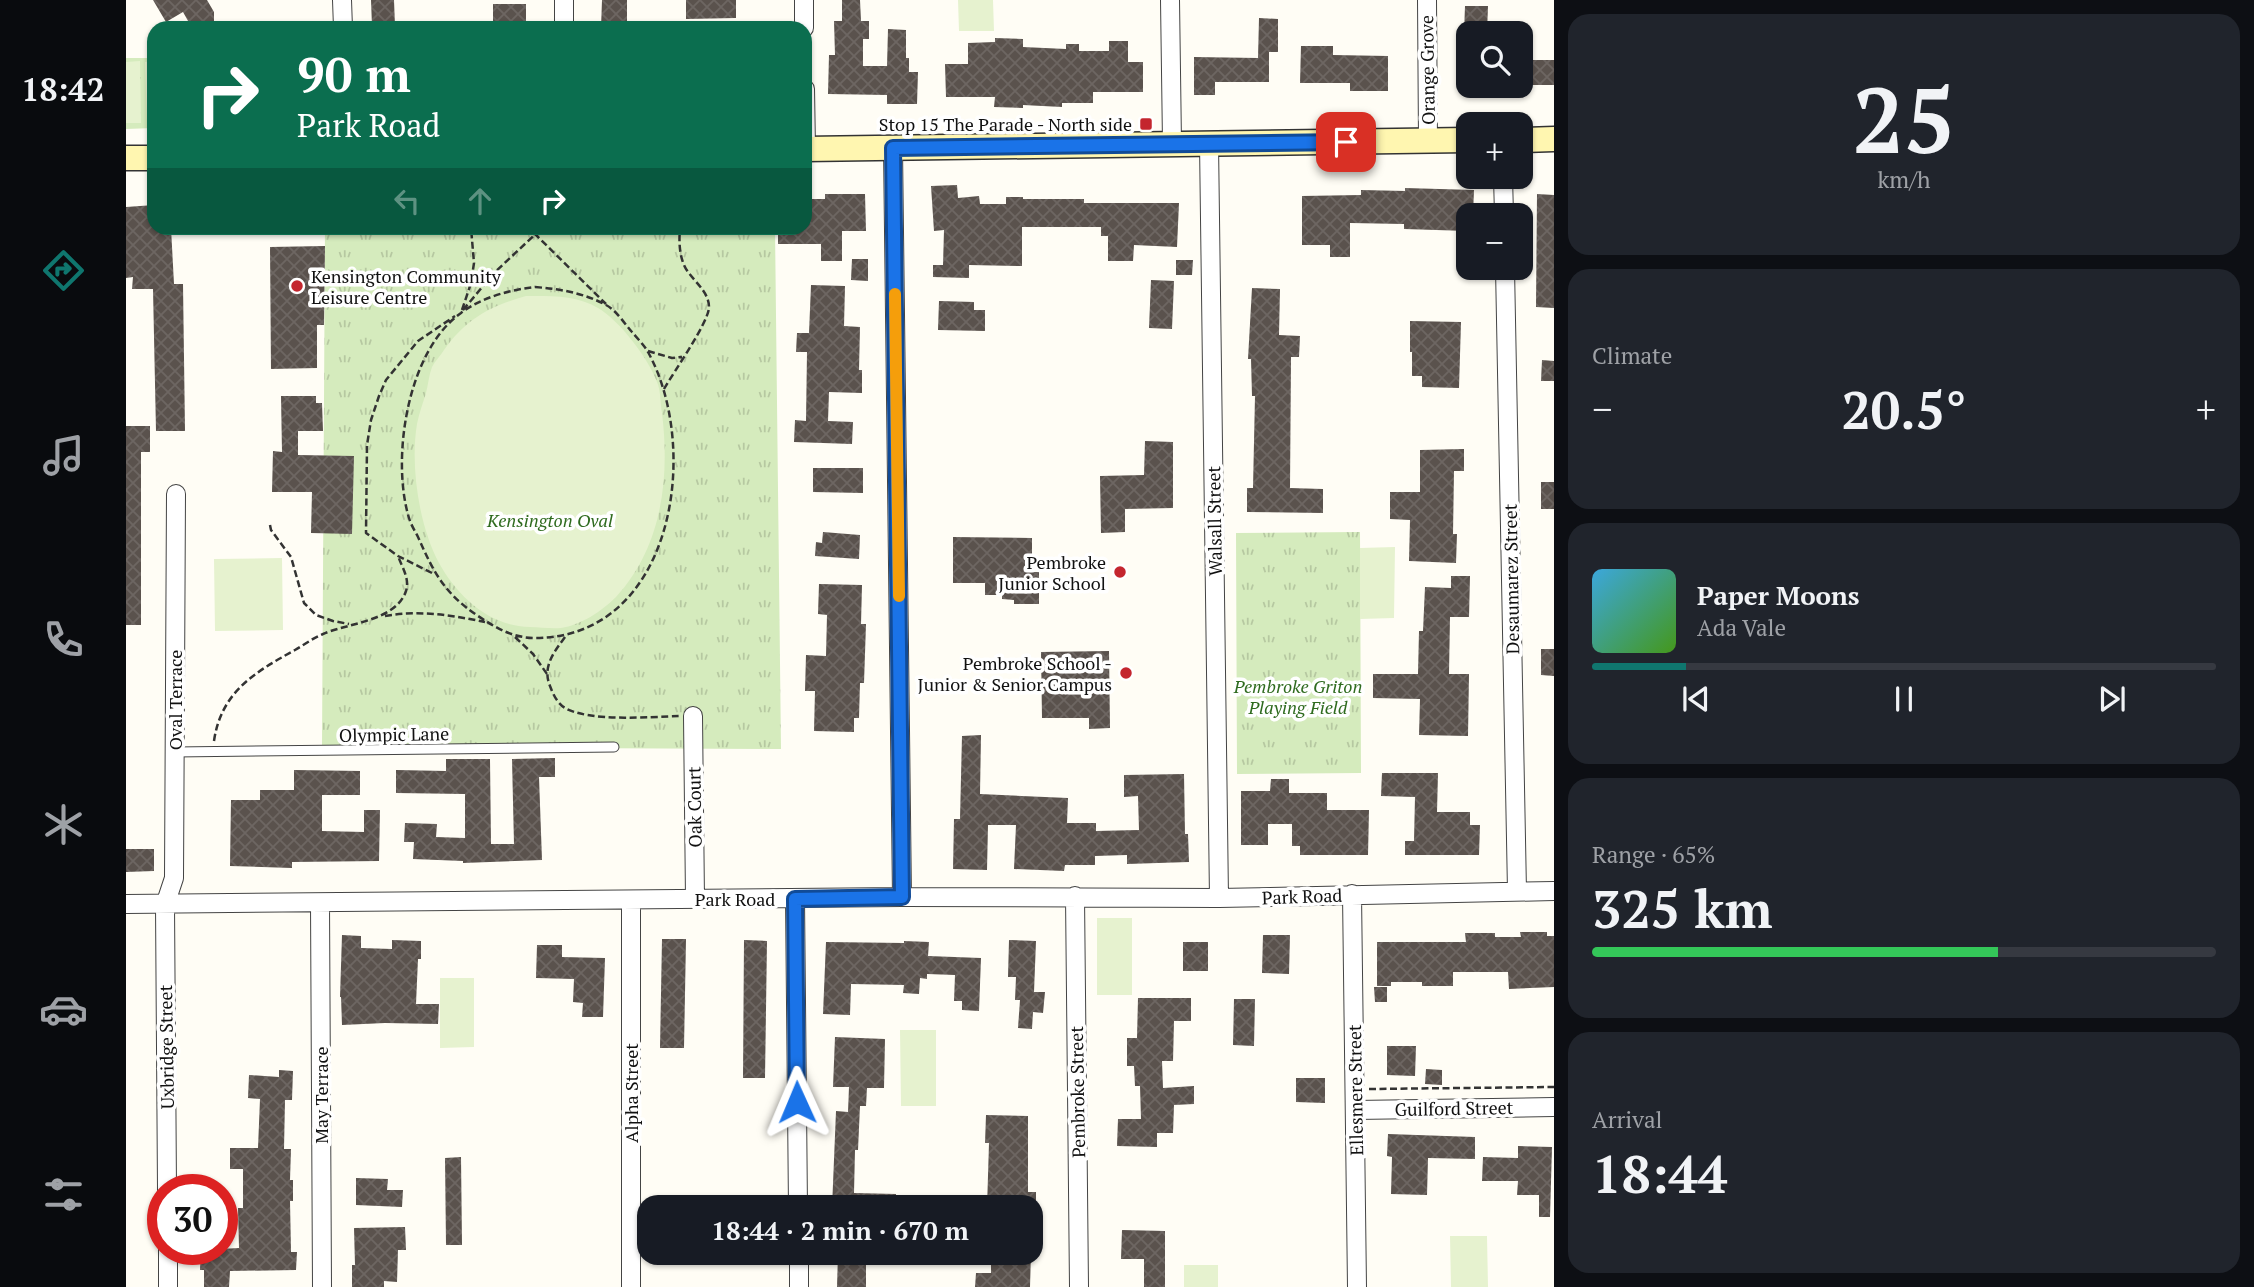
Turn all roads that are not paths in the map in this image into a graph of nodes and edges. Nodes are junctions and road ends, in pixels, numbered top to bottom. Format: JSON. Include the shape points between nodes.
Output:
{"nodes":[{"id":1,"x":342,"y":0,"type":"edge"},
{"id":2,"x":564,"y":0,"type":"edge"},
{"id":3,"x":804,"y":0,"type":"edge"},
{"id":4,"x":1170,"y":0,"type":"edge"},
{"id":5,"x":1427,"y":0,"type":"edge"},
{"id":6,"x":343,"y":21,"type":"edge"},
{"id":7,"x":564,"y":21,"type":"edge"},
{"id":8,"x":804,"y":21,"type":"edge"},
{"id":9,"x":1554,"y":139,"type":"edge"},
{"id":10,"x":1456,"y":140,"type":"edge"},
{"id":11,"x":1533,"y":140,"type":"edge"},
{"id":12,"x":1428,"y":141,"type":"junction"},
{"id":13,"x":1172,"y":143,"type":"junction"},
{"id":14,"x":1209,"y":144,"type":"junction"},
{"id":15,"x":893,"y":148,"type":"junction"},
{"id":16,"x":812,"y":149,"type":"edge"},
{"id":17,"x":126,"y":158,"type":"edge"},
{"id":18,"x":147,"y":158,"type":"edge"},
{"id":19,"x":1505,"y":280,"type":"edge"},
{"id":20,"x":176,"y":495,"type":"dead end"},
{"id":21,"x":692,"y":716,"type":"road end"},
{"id":22,"x":614,"y":747,"type":"dead end"},
{"id":23,"x":175,"y":752,"type":"junction"},
{"id":24,"x":1517,"y":891,"type":"junction"},
{"id":25,"x":1554,"y":891,"type":"edge"},
{"id":26,"x":1352,"y":894,"type":"junction"},
{"id":27,"x":1075,"y":896,"type":"junction"},
{"id":28,"x":902,"y":897,"type":"junction"},
{"id":29,"x":1219,"y":898,"type":"junction"},
{"id":30,"x":695,"y":899,"type":"junction"},
{"id":31,"x":795,"y":899,"type":"junction"},
{"id":32,"x":631,"y":900,"type":"junction"},
{"id":33,"x":320,"y":903,"type":"junction"},
{"id":34,"x":126,"y":904,"type":"edge"},
{"id":35,"x":165,"y":905,"type":"junction"},
{"id":36,"x":1554,"y":1107,"type":"edge"},
{"id":37,"x":1355,"y":1110,"type":"junction"},
{"id":38,"x":167,"y":1174,"type":"edge"},
{"id":39,"x":798,"y":1195,"type":"edge"},
{"id":40,"x":168,"y":1265,"type":"edge"},
{"id":41,"x":799,"y":1265,"type":"edge"},
{"id":42,"x":168,"y":1287,"type":"edge"},
{"id":43,"x":322,"y":1287,"type":"edge"},
{"id":44,"x":631,"y":1287,"type":"edge"},
{"id":45,"x":799,"y":1287,"type":"edge"},
{"id":46,"x":1079,"y":1287,"type":"edge"},
{"id":47,"x":1357,"y":1287,"type":"edge"}],
"edges":[{"from":1,"to":6,"type":"street"},
{"from":2,"to":7,"type":"street"},
{"from":3,"to":8,"type":"street"},
{"from":4,"to":13,"type":"street"},
{"from":5,"to":12,"type":"street","name":"Orange Grove"},
{"from":9,"to":11,"type":"main road"},
{"from":10,"to":12,"type":"main road"},
{"from":12,"to":14,"type":"main road"},
{"from":13,"to":14,"type":"main road"},
{"from":13,"to":15,"type":"main road"},
{"from":14,"to":29,"type":"street","name":"Walsall Street"},
{"from":15,"to":16,"type":"main road"},
{"from":15,"to":28,"type":"street"},
{"from":17,"to":18,"type":"main road"},
{"from":19,"to":24,"type":"street","name":"Desaumarez Street"},
{"from":20,"to":23,"type":"street","name":"Oval Terrace"},
{"from":21,"to":30,"type":"street","name":"Oak Court"},
{"from":22,"to":23,"type":"lane","name":"Olympic Lane"},
{"from":23,"to":35,"type":"street","name":"Oval Terrace","via":[[174,878]]},
{"from":24,"to":25,"type":"street","name":"Park Road"},
{"from":24,"to":26,"type":"street","name":"Park Road"},
{"from":26,"to":29,"type":"street","name":"Park Road"},
{"from":26,"to":37,"type":"street","name":"Ellesmere Street"},
{"from":27,"to":28,"type":"street","name":"Park Road"},
{"from":27,"to":29,"type":"street","name":"Park Road"},
{"from":27,"to":46,"type":"street","name":"Pembroke Street"},
{"from":28,"to":31,"type":"street","name":"Park Road"},
{"from":30,"to":31,"type":"street","name":"Park Road"},
{"from":30,"to":32,"type":"street","name":"Park Road"},
{"from":31,"to":39,"type":"street"},
{"from":32,"to":33,"type":"street","name":"Park Road"},
{"from":32,"to":44,"type":"street","name":"Alpha Street"},
{"from":33,"to":35,"type":"street","name":"Park Road"},
{"from":33,"to":43,"type":"street","name":"May Terrace"},
{"from":34,"to":35,"type":"street","name":"Park Road"},
{"from":35,"to":38,"type":"street","name":"Uxbridge Street"},
{"from":36,"to":37,"type":"street","name":"Guilford Street"},
{"from":37,"to":47,"type":"street","name":"Ellesmere Street"},
{"from":40,"to":42,"type":"street"},
{"from":41,"to":45,"type":"street"}]}
